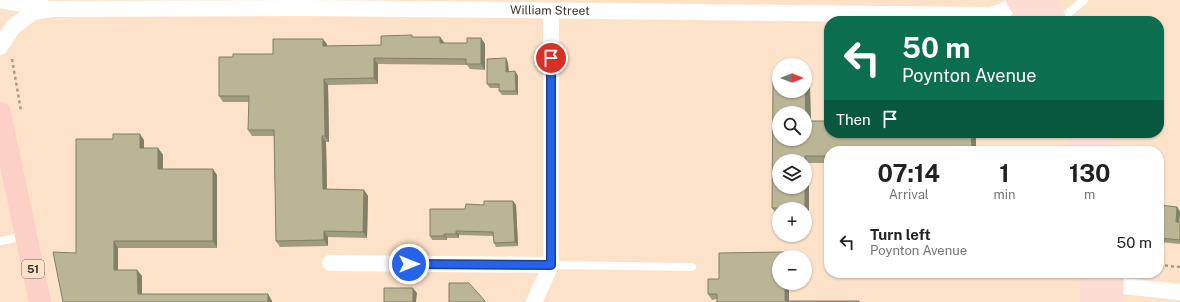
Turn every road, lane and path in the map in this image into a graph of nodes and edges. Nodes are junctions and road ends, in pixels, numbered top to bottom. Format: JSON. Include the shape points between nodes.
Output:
{"nodes":[{"id":1,"x":0,"y":0,"type":"edge"},
{"id":2,"x":1018,"y":0,"type":"edge"},
{"id":3,"x":1043,"y":0,"type":"edge"},
{"id":4,"x":1084,"y":0,"type":"edge"},
{"id":5,"x":302,"y":4,"type":"edge"},
{"id":6,"x":543,"y":7,"type":"edge"},
{"id":7,"x":52,"y":9,"type":"junction"},
{"id":8,"x":1028,"y":16,"type":"edge"},
{"id":9,"x":1053,"y":16,"type":"edge"},
{"id":10,"x":1065,"y":16,"type":"edge"},
{"id":11,"x":0,"y":47,"type":"edge"},
{"id":12,"x":0,"y":113,"type":"edge"},
{"id":13,"x":27,"y":236,"type":"junction"},
{"id":14,"x":0,"y":241,"type":"edge"},
{"id":15,"x":330,"y":263,"type":"dead end"},
{"id":16,"x":551,"y":265,"type":"junction"},
{"id":17,"x":1164,"y":265,"type":"edge"},
{"id":18,"x":692,"y":267,"type":"dead end"},
{"id":19,"x":1180,"y":267,"type":"edge"},
{"id":20,"x":1091,"y":286,"type":"edge"},
{"id":21,"x":1112,"y":287,"type":"edge"},
{"id":22,"x":1180,"y":292,"type":"edge"},
{"id":23,"x":40,"y":302,"type":"edge"},
{"id":24,"x":534,"y":302,"type":"edge"}],
"edges":[{"from":1,"to":7,"type":"street","name":"William Street"},
{"from":2,"to":6,"type":"street","name":"William Street","via":[[1005,10],[991,15]]},
{"from":2,"to":8,"type":"main road"},
{"from":3,"to":9,"type":"main road"},
{"from":4,"to":10,"type":"lane"},
{"from":5,"to":6,"type":"street","name":"William Street"},
{"from":5,"to":7,"type":"street","name":"William Street"},
{"from":6,"to":16,"type":"street"},
{"from":7,"to":11,"type":"street","name":"William Street","via":[[33,12],[13,27]]},
{"from":12,"to":13,"type":"highway","number":"51"},
{"from":13,"to":14,"type":"lane"},
{"from":13,"to":23,"type":"highway","number":"51"},
{"from":15,"to":16,"type":"street"},
{"from":16,"to":18,"type":"lane"},
{"from":16,"to":24,"type":"street"},
{"from":17,"to":19,"type":"path"},
{"from":20,"to":21,"type":"street"},
{"from":21,"to":22,"type":"street"}]}
